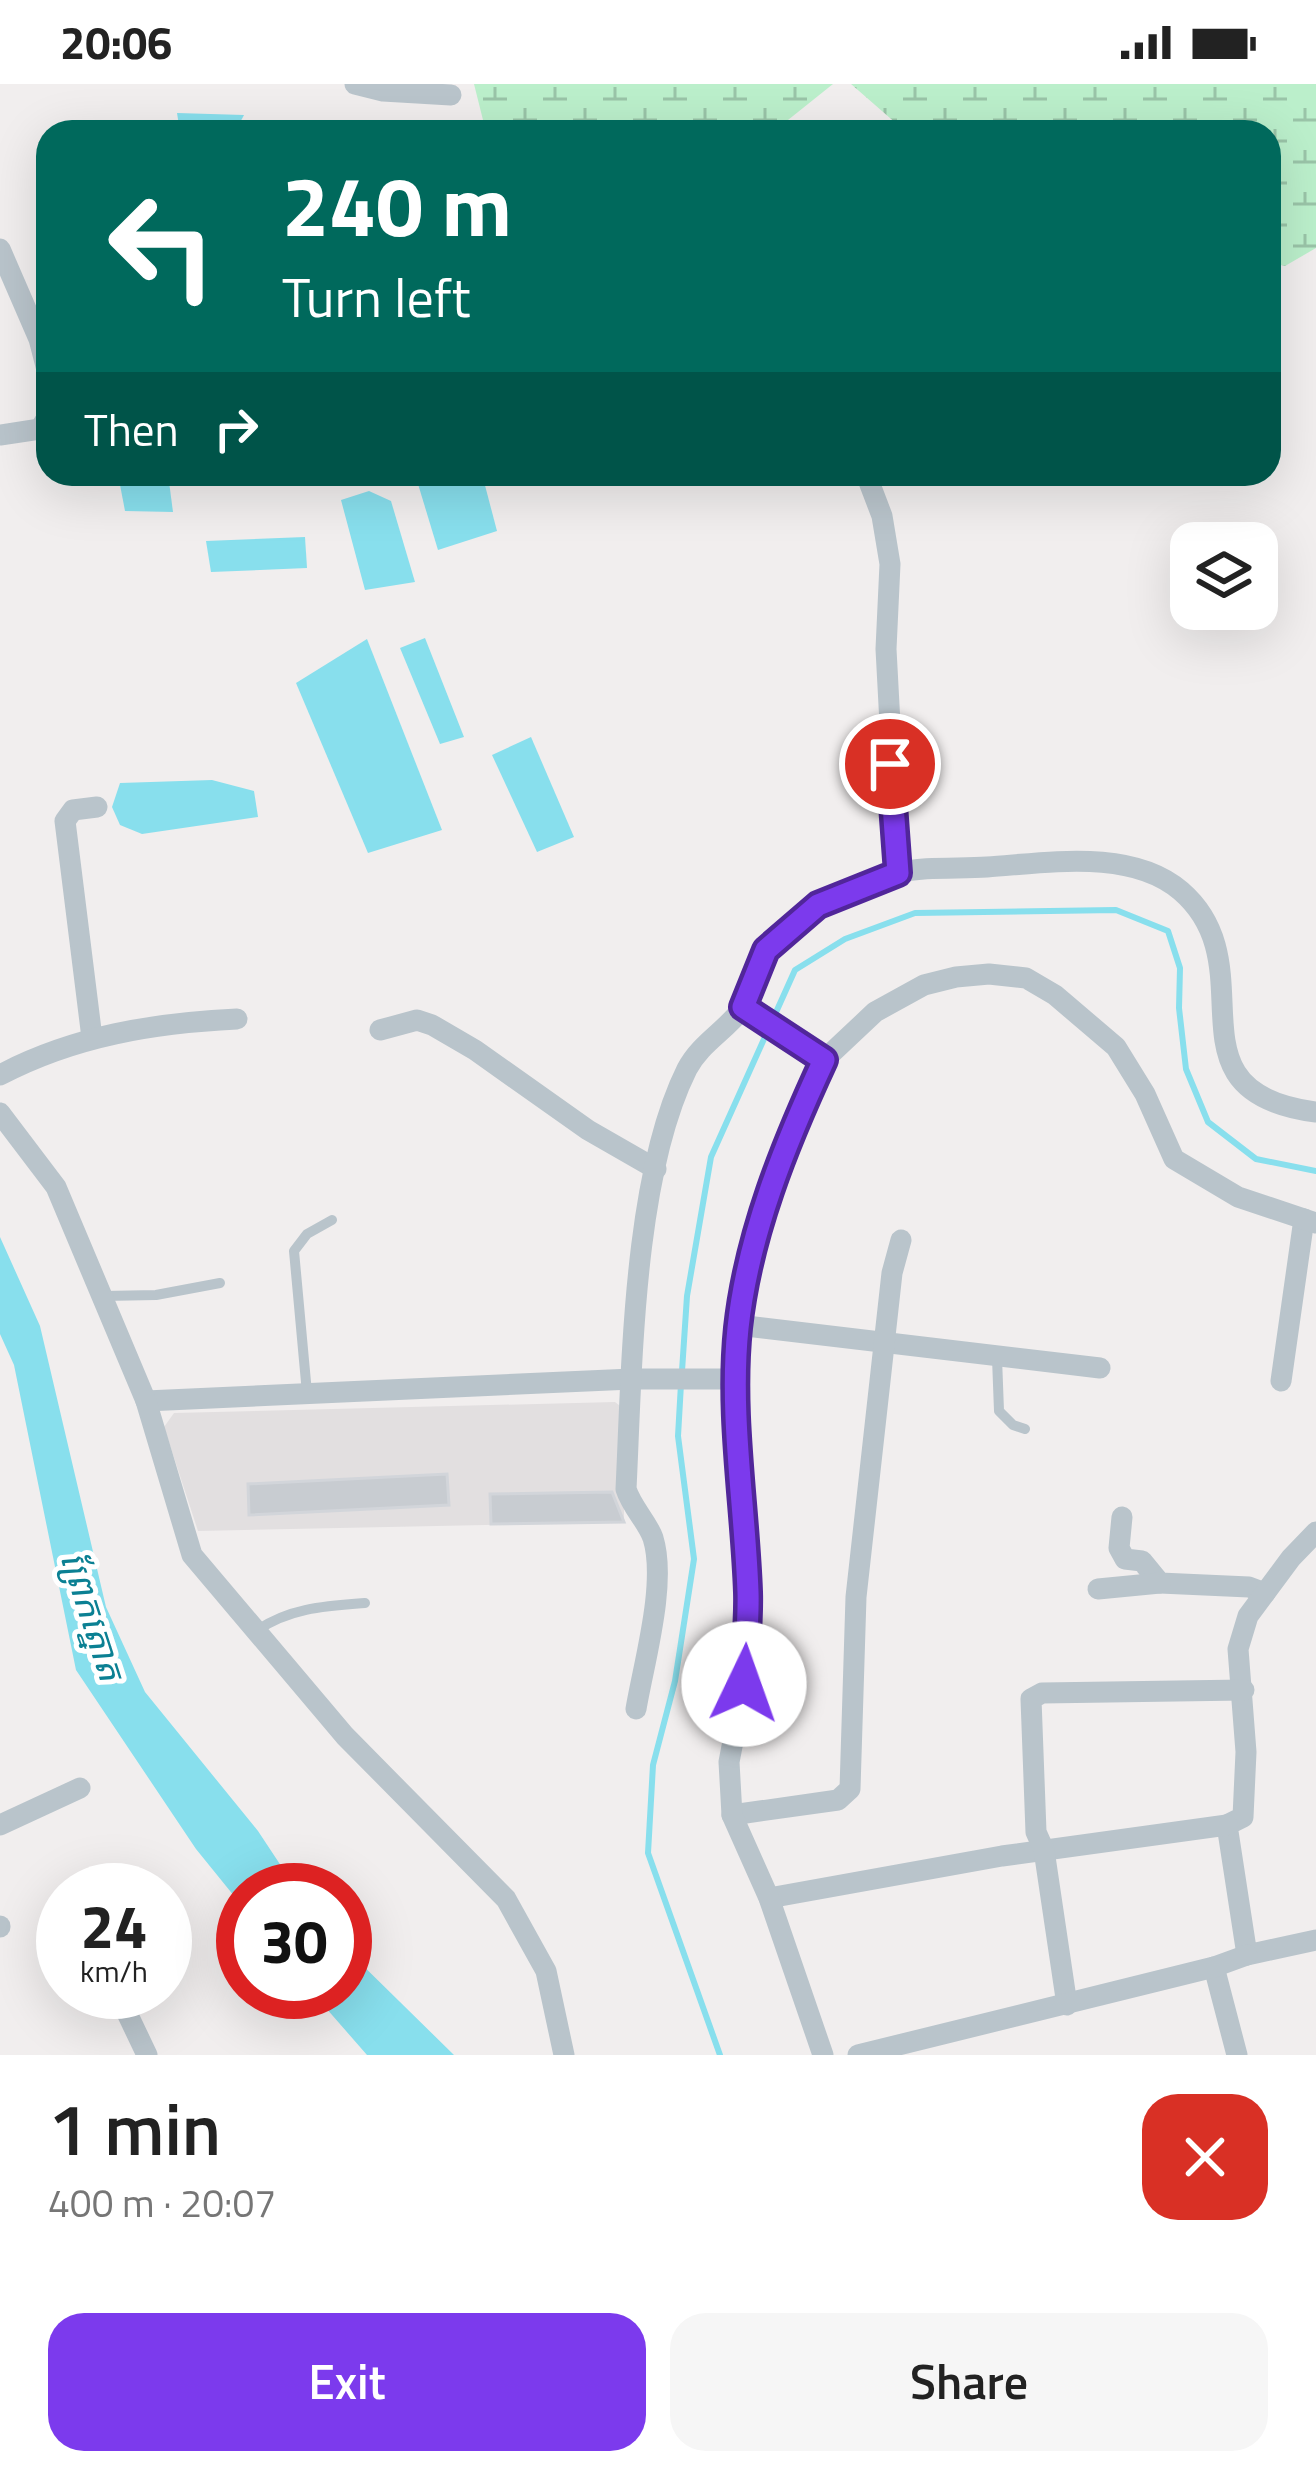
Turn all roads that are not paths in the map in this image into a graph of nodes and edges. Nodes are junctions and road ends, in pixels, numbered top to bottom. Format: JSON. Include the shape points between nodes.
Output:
{"nodes":[{"id":1,"x":355,"y":84,"type":"edge"},
{"id":2,"x":451,"y":95,"type":"dead end"},
{"id":3,"x":0,"y":249,"type":"edge"},
{"id":4,"x":36,"y":334,"type":"edge"},
{"id":5,"x":36,"y":430,"type":"edge"},
{"id":6,"x":0,"y":435,"type":"edge"},
{"id":7,"x":870,"y":486,"type":"edge"},
{"id":8,"x":97,"y":807,"type":"dead end"},
{"id":9,"x":898,"y":873,"type":"junction"},
{"id":10,"x":743,"y":1007,"type":"junction"},
{"id":11,"x":237,"y":1019,"type":"dead end"},
{"id":12,"x":380,"y":1030,"type":"dead end"},
{"id":13,"x":92,"y":1039,"type":"junction"},
{"id":14,"x":824,"y":1060,"type":"junction"},
{"id":15,"x":0,"y":1075,"type":"edge"},
{"id":16,"x":1316,"y":1112,"type":"edge"},
{"id":17,"x":0,"y":1113,"type":"edge"},
{"id":18,"x":656,"y":1168,"type":"junction"},
{"id":19,"x":332,"y":1220,"type":"dead end"},
{"id":20,"x":1310,"y":1221,"type":"edge"},
{"id":21,"x":902,"y":1240,"type":"dead end"},
{"id":22,"x":220,"y":1283,"type":"dead end"},
{"id":23,"x":104,"y":1296,"type":"junction"},
{"id":24,"x":738,"y":1325,"type":"junction"},
{"id":25,"x":884,"y":1341,"type":"junction"},
{"id":26,"x":997,"y":1358,"type":"junction"},
{"id":27,"x":1100,"y":1368,"type":"dead end"},
{"id":28,"x":632,"y":1379,"type":"junction"},
{"id":29,"x":736,"y":1379,"type":"junction"},
{"id":30,"x":1281,"y":1381,"type":"dead end"},
{"id":31,"x":308,"y":1393,"type":"junction"},
{"id":32,"x":146,"y":1401,"type":"junction"},
{"id":33,"x":1025,"y":1429,"type":"dead end"},
{"id":34,"x":1122,"y":1517,"type":"dead end"},
{"id":35,"x":1316,"y":1532,"type":"edge"},
{"id":36,"x":1160,"y":1583,"type":"junction"},
{"id":37,"x":1098,"y":1589,"type":"dead end"},
{"id":38,"x":1265,"y":1593,"type":"junction"},
{"id":39,"x":364,"y":1603,"type":"dead end"},
{"id":40,"x":256,"y":1630,"type":"junction"},
{"id":41,"x":1244,"y":1690,"type":"junction"},
{"id":42,"x":636,"y":1709,"type":"dead end"},
{"id":43,"x":80,"y":1788,"type":"dead end"},
{"id":44,"x":732,"y":1815,"type":"junction"},
{"id":45,"x":0,"y":1825,"type":"edge"},
{"id":46,"x":1227,"y":1825,"type":"junction"},
{"id":47,"x":1044,"y":1850,"type":"junction"},
{"id":48,"x":769,"y":1898,"type":"junction"},
{"id":49,"x":1316,"y":1940,"type":"edge"},
{"id":50,"x":1247,"y":1955,"type":"junction"},
{"id":51,"x":1214,"y":1967,"type":"junction"},
{"id":52,"x":1067,"y":2005,"type":"junction"},
{"id":53,"x":130,"y":2019,"type":"edge"},
{"id":54,"x":147,"y":2055,"type":"edge"},
{"id":55,"x":564,"y":2055,"type":"edge"},
{"id":56,"x":823,"y":2055,"type":"edge"},
{"id":57,"x":858,"y":2055,"type":"edge"},
{"id":58,"x":1237,"y":2055,"type":"edge"}],
"edges":[{"from":1,"to":2,"type":"street"},
{"from":3,"to":4,"type":"street"},
{"from":5,"to":6,"type":"street"},
{"from":7,"to":9,"type":"street","via":[[890,564],[886,649]]},
{"from":8,"to":13,"type":"street","via":[[73,810],[65,821]]},
{"from":9,"to":10,"type":"street","via":[[818,905],[766,950]]},
{"from":9,"to":16,"type":"street","via":[[1098,862],[1148,872],[1182,891],[1216,940],[1230,1068],[1249,1090],[1283,1108]]},
{"from":10,"to":14,"type":"street"},
{"from":10,"to":18,"type":"street","via":[[688,1066]]},
{"from":11,"to":13,"type":"street"},
{"from":12,"to":18,"type":"street","via":[[417,1020],[432,1025]]},
{"from":13,"to":15,"type":"street"},
{"from":14,"to":20,"type":"street","via":[[875,1012],[924,985],[956,976],[1026,978],[1116,1046],[1174,1159],[1238,1197]]},
{"from":14,"to":24,"type":"street","via":[[788,1136]]},
{"from":17,"to":23,"type":"street","via":[[56,1186]]},
{"from":18,"to":28,"type":"street"},
{"from":19,"to":31,"type":"lane","via":[[294,1251]]},
{"from":20,"to":30,"type":"street"},
{"from":21,"to":25,"type":"street"},
{"from":22,"to":23,"type":"lane"},
{"from":23,"to":32,"type":"street"},
{"from":24,"to":25,"type":"street"},
{"from":24,"to":29,"type":"street"},
{"from":25,"to":26,"type":"street"},
{"from":25,"to":44,"type":"street","via":[[856,1597],[850,1789],[838,1800]]},
{"from":26,"to":27,"type":"street"},
{"from":26,"to":33,"type":"lane","via":[[999,1411]]},
{"from":28,"to":29,"type":"street"},
{"from":28,"to":31,"type":"street"},
{"from":28,"to":42,"type":"street","via":[[626,1489],[652,1535],[658,1572]]},
{"from":29,"to":44,"type":"street","via":[[748,1598],[729,1762]]},
{"from":31,"to":32,"type":"street"},
{"from":32,"to":40,"type":"street","via":[[192,1555]]},
{"from":34,"to":36,"type":"street","via":[[1125,1559],[1142,1561]]},
{"from":35,"to":38,"type":"street"},
{"from":36,"to":37,"type":"street"},
{"from":36,"to":38,"type":"street"},
{"from":38,"to":41,"type":"street","via":[[1238,1649]]},
{"from":39,"to":40,"type":"lane","via":[[276,1617]]},
{"from":40,"to":55,"type":"street","via":[[345,1736],[506,1899],[546,1971]]},
{"from":41,"to":46,"type":"street","via":[[1243,1817]]},
{"from":41,"to":47,"type":"street","via":[[1031,1699],[1036,1832]]},
{"from":43,"to":45,"type":"street"},
{"from":44,"to":48,"type":"street"},
{"from":46,"to":47,"type":"street"},
{"from":46,"to":50,"type":"street"},
{"from":47,"to":48,"type":"street"},
{"from":47,"to":52,"type":"street"},
{"from":48,"to":56,"type":"street"},
{"from":49,"to":50,"type":"street"},
{"from":50,"to":51,"type":"street"},
{"from":51,"to":52,"type":"street"},
{"from":51,"to":58,"type":"street"},
{"from":52,"to":57,"type":"street"},
{"from":53,"to":54,"type":"street"}]}
